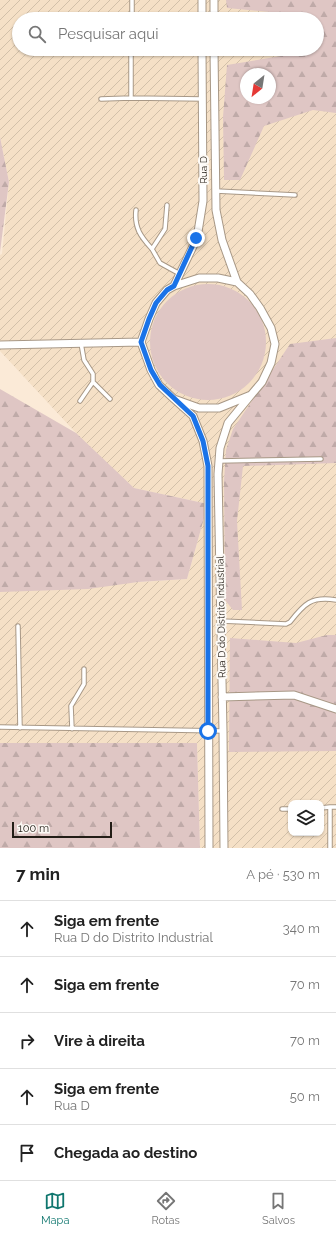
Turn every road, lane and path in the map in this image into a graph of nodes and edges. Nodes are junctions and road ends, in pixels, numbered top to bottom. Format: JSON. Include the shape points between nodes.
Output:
{"nodes":[{"id":1,"x":132,"y":0,"type":"edge"},
{"id":2,"x":202,"y":0,"type":"edge"},
{"id":3,"x":214,"y":0,"type":"edge"},
{"id":4,"x":132,"y":12,"type":"edge"},
{"id":5,"x":202,"y":12,"type":"edge"},
{"id":6,"x":214,"y":12,"type":"edge"},
{"id":7,"x":131,"y":56,"type":"edge"},
{"id":8,"x":202,"y":56,"type":"edge"},
{"id":9,"x":214,"y":56,"type":"edge"},
{"id":10,"x":202,"y":88,"type":"junction"},
{"id":11,"x":214,"y":88,"type":"junction"},
{"id":12,"x":131,"y":98,"type":"junction"},
{"id":13,"x":102,"y":99,"type":"dead end"},
{"id":14,"x":203,"y":99,"type":"junction"},
{"id":15,"x":216,"y":191,"type":"junction"},
{"id":16,"x":295,"y":195,"type":"dead end"},
{"id":17,"x":167,"y":205,"type":"dead end"},
{"id":18,"x":136,"y":210,"type":"dead end"},
{"id":19,"x":152,"y":249,"type":"junction"},
{"id":20,"x":180,"y":274,"type":"junction"},
{"id":21,"x":237,"y":282,"type":"junction"},
{"id":22,"x":174,"y":286,"type":"junction"},
{"id":23,"x":141,"y":342,"type":"junction"},
{"id":24,"x":81,"y":344,"type":"junction"},
{"id":25,"x":0,"y":345,"type":"edge"},
{"id":26,"x":93,"y":382,"type":"junction"},
{"id":27,"x":251,"y":394,"type":"junction"},
{"id":28,"x":110,"y":398,"type":"dead end"},
{"id":29,"x":174,"y":399,"type":"junction"},
{"id":30,"x":80,"y":401,"type":"dead end"},
{"id":31,"x":321,"y":459,"type":"dead end"},
{"id":32,"x":219,"y":461,"type":"junction"},
{"id":33,"x":336,"y":600,"type":"edge"},
{"id":34,"x":221,"y":620,"type":"junction"},
{"id":35,"x":18,"y":626,"type":"dead end"},
{"id":36,"x":84,"y":669,"type":"dead end"},
{"id":37,"x":222,"y":697,"type":"junction"},
{"id":38,"x":336,"y":709,"type":"edge"},
{"id":39,"x":0,"y":727,"type":"edge"},
{"id":40,"x":20,"y":728,"type":"junction"},
{"id":41,"x":72,"y":728,"type":"junction"},
{"id":42,"x":208,"y":731,"type":"junction"},
{"id":43,"x":223,"y":731,"type":"junction"},
{"id":44,"x":336,"y":807,"type":"edge"},
{"id":45,"x":324,"y":808,"type":"edge"},
{"id":46,"x":330,"y":808,"type":"junction"},
{"id":47,"x":282,"y":809,"type":"dead end"},
{"id":48,"x":288,"y":809,"type":"edge"},
{"id":49,"x":208,"y":848,"type":"edge"},
{"id":50,"x":224,"y":848,"type":"edge"},
{"id":51,"x":330,"y":848,"type":"edge"}],
"edges":[{"from":1,"to":4,"type":"lane"},
{"from":2,"to":5,"type":"street"},
{"from":3,"to":6,"type":"street"},
{"from":7,"to":12,"type":"lane"},
{"from":8,"to":10,"type":"street","name":"Rua D"},
{"from":9,"to":11,"type":"street","name":"Rua D"},
{"from":10,"to":11,"type":"street"},
{"from":10,"to":14,"type":"street","name":"Rua D"},
{"from":11,"to":15,"type":"street","name":"Rua D"},
{"from":12,"to":13,"type":"lane"},
{"from":12,"to":14,"type":"lane"},
{"from":14,"to":20,"type":"street","name":"Rua D","via":[[203,201],[196,238]]},
{"from":15,"to":16,"type":"lane"},
{"from":15,"to":21,"type":"street","name":"Rua D","via":[[216,210],[222,240]]},
{"from":17,"to":19,"type":"lane","via":[[165,228]]},
{"from":18,"to":19,"type":"lane","via":[[135,220],[141,237]]},
{"from":19,"to":20,"type":"lane","via":[[160,263]]},
{"from":20,"to":22,"type":"street","name":"Rua D"},
{"from":21,"to":22,"type":"street","via":[[199,278]]},
{"from":21,"to":27,"type":"street","via":[[260,308],[271,328],[275,344],[271,363],[262,382]]},
{"from":22,"to":23,"type":"street","via":[[156,303]]},
{"from":23,"to":24,"type":"street"},
{"from":23,"to":29,"type":"street","via":[[151,370],[160,385]]},
{"from":24,"to":25,"type":"street"},
{"from":24,"to":26,"type":"lane","via":[[84,360],[93,374]]},
{"from":26,"to":28,"type":"lane"},
{"from":26,"to":30,"type":"lane"},
{"from":27,"to":29,"type":"street","via":[[219,408],[199,408]]},
{"from":27,"to":32,"type":"street","name":"Rua D do Distrito Industrial","via":[[228,423],[220,448]]},
{"from":29,"to":42,"type":"street","name":"Rua D do Distrito Industrial","via":[[193,416],[203,441],[208,466]]},
{"from":31,"to":32,"type":"lane"},
{"from":32,"to":34,"type":"street","name":"Rua D do Distrito Industrial"},
{"from":33,"to":34,"type":"lane","via":[[313,600],[286,624]]},
{"from":34,"to":37,"type":"street","name":"Rua D do Distrito Industrial"},
{"from":35,"to":40,"type":"lane"},
{"from":36,"to":41,"type":"lane","via":[[84,684],[71,706]]},
{"from":37,"to":38,"type":"street","via":[[294,695]]},
{"from":37,"to":43,"type":"street","name":"Rua D do Distrito Industrial"},
{"from":39,"to":40,"type":"lane"},
{"from":40,"to":41,"type":"lane"},
{"from":41,"to":42,"type":"lane"},
{"from":42,"to":43,"type":"lane"},
{"from":42,"to":49,"type":"street","name":"Rua D do Distrito Industrial"},
{"from":43,"to":50,"type":"street","name":"Rua D do Distrito Industrial"},
{"from":44,"to":46,"type":"lane"},
{"from":45,"to":46,"type":"lane"},
{"from":46,"to":51,"type":"lane"},
{"from":47,"to":48,"type":"lane"}]}
